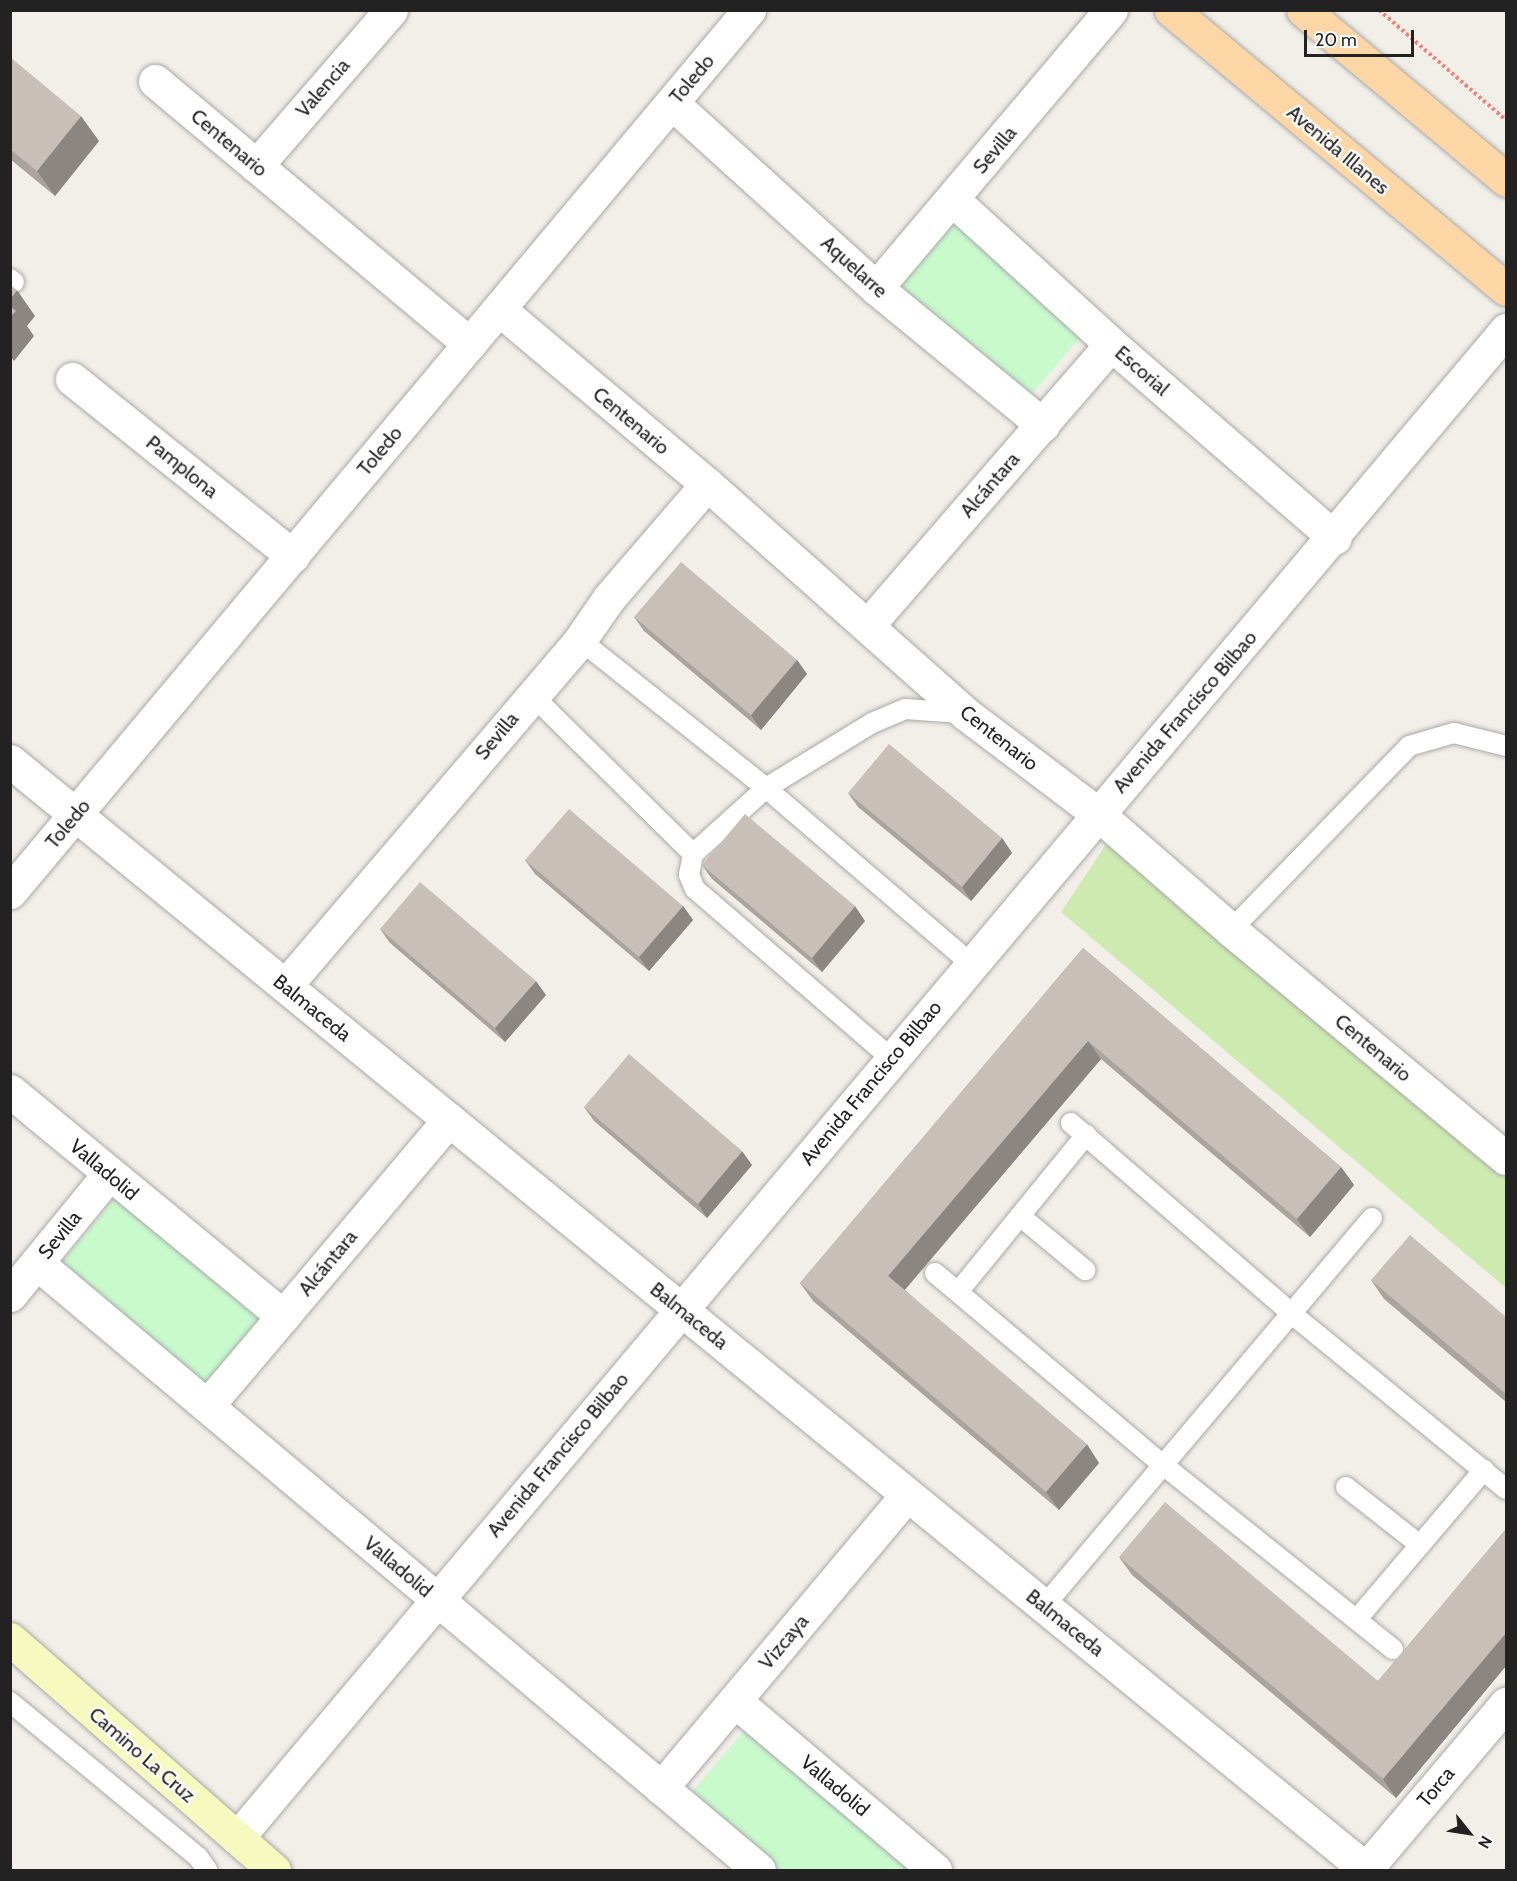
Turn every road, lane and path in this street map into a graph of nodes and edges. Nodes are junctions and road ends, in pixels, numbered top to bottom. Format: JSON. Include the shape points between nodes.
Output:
{"nodes":[{"id":1,"x":391,"y":10,"type":"edge"},
{"id":2,"x":749,"y":10,"type":"edge"},
{"id":3,"x":1111,"y":10,"type":"edge"},
{"id":4,"x":1171,"y":10,"type":"edge"},
{"id":5,"x":1303,"y":10,"type":"edge"},
{"id":6,"x":1379,"y":10,"type":"edge"},
{"id":7,"x":154,"y":81,"type":"dead end"},
{"id":8,"x":672,"y":103,"type":"junction"},
{"id":9,"x":1506,"y":120,"type":"edge"},
{"id":10,"x":256,"y":166,"type":"junction"},
{"id":11,"x":1506,"y":180,"type":"edge"},
{"id":12,"x":953,"y":200,"type":"junction"},
{"id":13,"x":876,"y":288,"type":"junction"},
{"id":14,"x":1506,"y":289,"type":"edge"},
{"id":15,"x":499,"y":309,"type":"junction"},
{"id":16,"x":1506,"y":330,"type":"edge"},
{"id":17,"x":1111,"y":344,"type":"junction"},
{"id":18,"x":469,"y":345,"type":"junction"},
{"id":19,"x":72,"y":379,"type":"dead end"},
{"id":20,"x":1043,"y":425,"type":"junction"},
{"id":21,"x":706,"y":484,"type":"junction"},
{"id":22,"x":1335,"y":538,"type":"junction"},
{"id":23,"x":293,"y":556,"type":"junction"},
{"id":24,"x":868,"y":626,"type":"junction"},
{"id":25,"x":580,"y":640,"type":"junction"},
{"id":26,"x":532,"y":695,"type":"junction"},
{"id":27,"x":966,"y":714,"type":"junction"},
{"id":28,"x":1506,"y":746,"type":"edge"},
{"id":29,"x":10,"y":761,"type":"edge"},
{"id":30,"x":766,"y":788,"type":"junction"},
{"id":31,"x":76,"y":814,"type":"junction"},
{"id":32,"x":1098,"y":814,"type":"junction"},
{"id":33,"x":693,"y":854,"type":"junction"},
{"id":34,"x":10,"y":892,"type":"edge"},
{"id":35,"x":1231,"y":930,"type":"junction"},
{"id":36,"x":971,"y":964,"type":"junction"},
{"id":37,"x":285,"y":986,"type":"junction"},
{"id":38,"x":892,"y":1059,"type":"junction"},
{"id":39,"x":10,"y":1091,"type":"edge"},
{"id":40,"x":449,"y":1120,"type":"junction"},
{"id":41,"x":1506,"y":1158,"type":"edge"},
{"id":42,"x":109,"y":1174,"type":"junction"},
{"id":43,"x":1020,"y":1216,"type":"junction"},
{"id":44,"x":1372,"y":1218,"type":"dead end"},
{"id":45,"x":37,"y":1263,"type":"junction"},
{"id":46,"x":1085,"y":1270,"type":"dead end"},
{"id":47,"x":935,"y":1273,"type":"dead end"},
{"id":48,"x":958,"y":1292,"type":"junction"},
{"id":49,"x":10,"y":1295,"type":"edge"},
{"id":50,"x":681,"y":1310,"type":"junction"},
{"id":51,"x":1291,"y":1313,"type":"junction"},
{"id":52,"x":283,"y":1316,"type":"junction"},
{"id":53,"x":207,"y":1406,"type":"junction"},
{"id":54,"x":1161,"y":1464,"type":"junction"},
{"id":55,"x":1484,"y":1470,"type":"junction"},
{"id":56,"x":1346,"y":1487,"type":"dead end"},
{"id":57,"x":1506,"y":1489,"type":"edge"},
{"id":58,"x":907,"y":1494,"type":"junction"},
{"id":59,"x":1420,"y":1545,"type":"junction"},
{"id":60,"x":437,"y":1600,"type":"junction"},
{"id":61,"x":1044,"y":1606,"type":"junction"},
{"id":62,"x":1357,"y":1619,"type":"junction"},
{"id":63,"x":10,"y":1639,"type":"edge"},
{"id":64,"x":1393,"y":1649,"type":"dead end"},
{"id":65,"x":735,"y":1701,"type":"junction"},
{"id":66,"x":10,"y":1702,"type":"edge"},
{"id":67,"x":1506,"y":1704,"type":"edge"},
{"id":68,"x":661,"y":1788,"type":"junction"},
{"id":69,"x":237,"y":1838,"type":"junction"},
{"id":70,"x":207,"y":1870,"type":"edge"},
{"id":71,"x":274,"y":1870,"type":"edge"},
{"id":72,"x":759,"y":1870,"type":"edge"},
{"id":73,"x":935,"y":1870,"type":"edge"},
{"id":74,"x":1366,"y":1870,"type":"edge"}],
"edges":[{"from":1,"to":10,"type":"street","name":"Valencia"},
{"from":2,"to":8,"type":"street","name":"Toledo"},
{"from":3,"to":12,"type":"street","name":"Sevilla"},
{"from":4,"to":14,"type":"main road","name":"Avenida Illanes"},
{"from":5,"to":11,"type":"main road"},
{"from":6,"to":9,"type":"path"},
{"from":7,"to":10,"type":"street","name":"Centenario"},
{"from":8,"to":13,"type":"street","name":"Aquelarre"},
{"from":8,"to":15,"type":"street","name":"Toledo"},
{"from":10,"to":18,"type":"street","name":"Centenario"},
{"from":12,"to":13,"type":"street","name":"Sevilla"},
{"from":12,"to":17,"type":"street","name":"Escorial"},
{"from":13,"to":20,"type":"street","name":"Aquelarre"},
{"from":15,"to":18,"type":"street","name":"Toledo"},
{"from":15,"to":21,"type":"street","name":"Centenario"},
{"from":16,"to":22,"type":"street","name":"Avenida Francisco Bilbao"},
{"from":17,"to":20,"type":"street","name":"Alcántara"},
{"from":17,"to":22,"type":"street","name":"Escorial"},
{"from":18,"to":23,"type":"street","name":"Toledo"},
{"from":19,"to":23,"type":"street","name":"Pamplona"},
{"from":20,"to":24,"type":"street","name":"Alcántara"},
{"from":21,"to":24,"type":"street","name":"Centenario"},
{"from":21,"to":25,"type":"street","name":"Sevilla","via":[[609,598]]},
{"from":22,"to":32,"type":"street","name":"Avenida Francisco Bilbao"},
{"from":23,"to":31,"type":"street","name":"Toledo"},
{"from":24,"to":27,"type":"street","name":"Centenario"},
{"from":25,"to":26,"type":"street","name":"Sevilla"},
{"from":25,"to":30,"type":"lane"},
{"from":26,"to":33,"type":"lane"},
{"from":26,"to":37,"type":"street","name":"Sevilla"},
{"from":27,"to":30,"type":"lane","via":[[905,709],[872,723]]},
{"from":27,"to":32,"type":"street","name":"Centenario"},
{"from":28,"to":35,"type":"lane","via":[[1454,733],[1409,746]]},
{"from":29,"to":31,"type":"street","name":"Balmaceda"},
{"from":30,"to":33,"type":"lane"},
{"from":30,"to":36,"type":"lane"},
{"from":31,"to":34,"type":"street","name":"Toledo"},
{"from":31,"to":37,"type":"street","name":"Balmaceda"},
{"from":32,"to":35,"type":"street","name":"Centenario"},
{"from":32,"to":36,"type":"street","name":"Avenida Francisco Bilbao"},
{"from":33,"to":38,"type":"lane","via":[[689,875],[695,889]]},
{"from":35,"to":41,"type":"street","name":"Centenario"},
{"from":36,"to":38,"type":"street","name":"Avenida Francisco Bilbao"},
{"from":37,"to":40,"type":"street","name":"Balmaceda"},
{"from":38,"to":50,"type":"street","name":"Avenida Francisco Bilbao"},
{"from":39,"to":42,"type":"street","name":"Valladolid"},
{"from":40,"to":50,"type":"street","name":"Balmaceda"},
{"from":40,"to":52,"type":"street","name":"Alcántara"},
{"from":42,"to":45,"type":"street","name":"Sevilla"},
{"from":42,"to":52,"type":"street","name":"Valladolid"},
{"from":43,"to":46,"type":"lane"},
{"from":43,"to":48,"type":"lane"},
{"from":43,"to":51,"type":"lane","via":[[1078,1129]]},
{"from":44,"to":51,"type":"lane"},
{"from":45,"to":49,"type":"street","name":"Sevilla"},
{"from":45,"to":53,"type":"street","name":"Valladolid"},
{"from":47,"to":48,"type":"lane"},
{"from":48,"to":54,"type":"lane"},
{"from":50,"to":58,"type":"street","name":"Balmaceda"},
{"from":50,"to":60,"type":"street","name":"Avenida Francisco Bilbao"},
{"from":51,"to":54,"type":"lane"},
{"from":51,"to":55,"type":"lane"},
{"from":52,"to":53,"type":"street","name":"Alcántara"},
{"from":53,"to":60,"type":"street","name":"Valladolid"},
{"from":54,"to":61,"type":"lane"},
{"from":54,"to":62,"type":"lane"},
{"from":55,"to":57,"type":"lane"},
{"from":55,"to":59,"type":"lane"},
{"from":56,"to":59,"type":"lane"},
{"from":58,"to":61,"type":"street","name":"Balmaceda"},
{"from":58,"to":65,"type":"street","name":"Vizcaya"},
{"from":59,"to":62,"type":"lane"},
{"from":60,"to":68,"type":"street","name":"Valladolid"},
{"from":60,"to":69,"type":"street","name":"Avenida Francisco Bilbao"},
{"from":61,"to":74,"type":"street","name":"Balmaceda"},
{"from":62,"to":64,"type":"lane"},
{"from":63,"to":69,"type":"street","name":"Camino La Cruz"},
{"from":65,"to":68,"type":"street","name":"Vizcaya"},
{"from":65,"to":73,"type":"street","name":"Valladolid"},
{"from":66,"to":70,"type":"lane","via":[[198,1857]]},
{"from":67,"to":74,"type":"street","name":"Torca"},
{"from":68,"to":72,"type":"street","name":"Valladolid"},
{"from":69,"to":71,"type":"street","name":"Camino La Cruz"}]}
